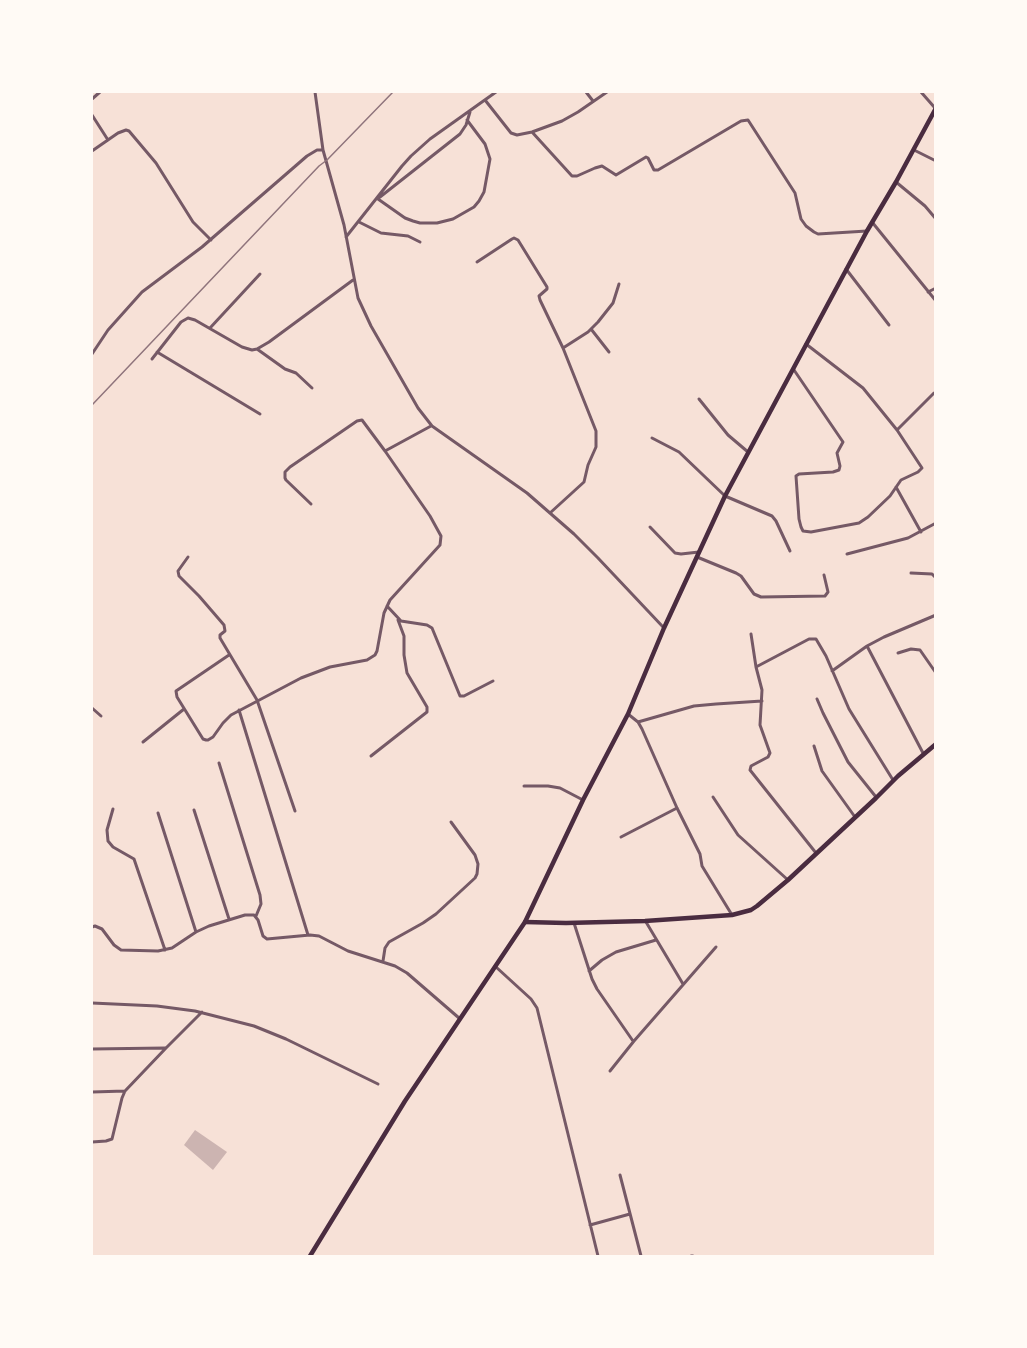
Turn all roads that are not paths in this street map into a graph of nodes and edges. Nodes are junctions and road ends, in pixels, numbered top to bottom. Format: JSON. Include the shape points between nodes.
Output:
{"nodes":[{"id":1,"x":100,"y":92,"type":"edge"},
{"id":2,"x":315,"y":92,"type":"edge"},
{"id":3,"x":496,"y":92,"type":"edge"},
{"id":4,"x":586,"y":92,"type":"edge"},
{"id":5,"x":607,"y":92,"type":"edge"},
{"id":6,"x":921,"y":92,"type":"edge"},
{"id":7,"x":92,"y":99,"type":"edge"},
{"id":8,"x":484,"y":100,"type":"junction"},
{"id":9,"x":593,"y":101,"type":"junction"},
{"id":10,"x":936,"y":108,"type":"edge"},
{"id":11,"x":470,"y":111,"type":"junction"},
{"id":12,"x":92,"y":115,"type":"edge"},
{"id":13,"x":467,"y":120,"type":"junction"},
{"id":14,"x":532,"y":132,"type":"junction"},
{"id":15,"x":108,"y":140,"type":"junction"},
{"id":16,"x":323,"y":150,"type":"junction"},
{"id":17,"x":914,"y":150,"type":"junction"},
{"id":18,"x":92,"y":151,"type":"edge"},
{"id":19,"x":936,"y":161,"type":"edge"},
{"id":20,"x":896,"y":182,"type":"junction"},
{"id":21,"x":376,"y":200,"type":"junction"},
{"id":22,"x":936,"y":219,"type":"edge"},
{"id":23,"x":358,"y":222,"type":"junction"},
{"id":24,"x":872,"y":222,"type":"junction"},
{"id":25,"x":867,"y":231,"type":"junction"},
{"id":26,"x":346,"y":237,"type":"junction"},
{"id":27,"x":210,"y":240,"type":"junction"},
{"id":28,"x":420,"y":242,"type":"dead end"},
{"id":29,"x":477,"y":262,"type":"dead end"},
{"id":30,"x":846,"y":269,"type":"junction"},
{"id":31,"x":260,"y":274,"type":"dead end"},
{"id":32,"x":354,"y":280,"type":"junction"},
{"id":33,"x":619,"y":284,"type":"dead end"},
{"id":34,"x":936,"y":288,"type":"edge"},
{"id":35,"x":928,"y":292,"type":"junction"},
{"id":36,"x":936,"y":302,"type":"edge"},
{"id":37,"x":889,"y":325,"type":"dead end"},
{"id":38,"x":210,"y":328,"type":"junction"},
{"id":39,"x":591,"y":329,"type":"junction"},
{"id":40,"x":806,"y":344,"type":"junction"},
{"id":41,"x":563,"y":348,"type":"junction"},
{"id":42,"x":257,"y":350,"type":"junction"},
{"id":43,"x":157,"y":352,"type":"junction"},
{"id":44,"x":609,"y":352,"type":"dead end"},
{"id":45,"x":92,"y":354,"type":"edge"},
{"id":46,"x":152,"y":359,"type":"dead end"},
{"id":47,"x":792,"y":369,"type":"junction"},
{"id":48,"x":312,"y":388,"type":"dead end"},
{"id":49,"x":934,"y":393,"type":"dead end"},
{"id":50,"x":699,"y":399,"type":"dead end"},
{"id":51,"x":260,"y":414,"type":"dead end"},
{"id":52,"x":432,"y":426,"type":"junction"},
{"id":53,"x":897,"y":430,"type":"junction"},
{"id":54,"x":652,"y":438,"type":"dead end"},
{"id":55,"x":385,"y":451,"type":"junction"},
{"id":56,"x":748,"y":452,"type":"junction"},
{"id":57,"x":896,"y":488,"type":"junction"},
{"id":58,"x":725,"y":496,"type":"junction"},
{"id":59,"x":311,"y":504,"type":"dead end"},
{"id":60,"x":550,"y":513,"type":"junction"},
{"id":61,"x":936,"y":523,"type":"edge"},
{"id":62,"x":650,"y":527,"type":"dead end"},
{"id":63,"x":921,"y":532,"type":"junction"},
{"id":64,"x":790,"y":551,"type":"dead end"},
{"id":65,"x":848,"y":554,"type":"dead end"},
{"id":66,"x":698,"y":555,"type":"junction"},
{"id":67,"x":188,"y":557,"type":"dead end"},
{"id":68,"x":911,"y":573,"type":"dead end"},
{"id":69,"x":824,"y":575,"type":"dead end"},
{"id":70,"x":936,"y":578,"type":"edge"},
{"id":71,"x":387,"y":606,"type":"junction"},
{"id":72,"x":936,"y":615,"type":"edge"},
{"id":73,"x":398,"y":620,"type":"junction"},
{"id":74,"x":664,"y":628,"type":"junction"},
{"id":75,"x":751,"y":634,"type":"dead end"},
{"id":76,"x":867,"y":646,"type":"junction"},
{"id":77,"x":898,"y":653,"type":"dead end"},
{"id":78,"x":229,"y":655,"type":"junction"},
{"id":79,"x":756,"y":667,"type":"junction"},
{"id":80,"x":832,"y":671,"type":"junction"},
{"id":81,"x":936,"y":673,"type":"edge"},
{"id":82,"x":494,"y":681,"type":"dead end"},
{"id":83,"x":817,"y":699,"type":"dead end"},
{"id":84,"x":257,"y":700,"type":"junction"},
{"id":85,"x":762,"y":701,"type":"junction"},
{"id":86,"x":92,"y":708,"type":"edge"},
{"id":87,"x":184,"y":708,"type":"junction"},
{"id":88,"x":239,"y":710,"type":"junction"},
{"id":89,"x":628,"y":714,"type":"junction"},
{"id":90,"x":101,"y":716,"type":"dead end"},
{"id":91,"x":638,"y":722,"type":"junction"},
{"id":92,"x":143,"y":742,"type":"dead end"},
{"id":93,"x":936,"y":744,"type":"edge"},
{"id":94,"x":814,"y":746,"type":"dead end"},
{"id":95,"x":923,"y":754,"type":"junction"},
{"id":96,"x":371,"y":756,"type":"dead end"},
{"id":97,"x":219,"y":763,"type":"dead end"},
{"id":98,"x":893,"y":780,"type":"junction"},
{"id":99,"x":524,"y":786,"type":"dead end"},
{"id":100,"x":713,"y":797,"type":"dead end"},
{"id":101,"x":876,"y":798,"type":"junction"},
{"id":102,"x":583,"y":800,"type":"junction"},
{"id":103,"x":677,"y":808,"type":"junction"},
{"id":104,"x":113,"y":809,"type":"dead end"},
{"id":105,"x":194,"y":810,"type":"dead end"},
{"id":106,"x":295,"y":811,"type":"dead end"},
{"id":107,"x":158,"y":813,"type":"dead end"},
{"id":108,"x":855,"y":817,"type":"junction"},
{"id":109,"x":451,"y":822,"type":"dead end"},
{"id":110,"x":621,"y":837,"type":"dead end"},
{"id":111,"x":816,"y":853,"type":"junction"},
{"id":112,"x":788,"y":880,"type":"junction"},
{"id":113,"x":732,"y":915,"type":"junction"},
{"id":114,"x":256,"y":916,"type":"junction"},
{"id":115,"x":228,"y":920,"type":"junction"},
{"id":116,"x":645,"y":921,"type":"junction"},
{"id":117,"x":525,"y":922,"type":"junction"},
{"id":118,"x":574,"y":923,"type":"junction"},
{"id":119,"x":92,"y":927,"type":"edge"},
{"id":120,"x":196,"y":932,"type":"junction"},
{"id":121,"x":308,"y":935,"type":"junction"},
{"id":122,"x":656,"y":940,"type":"junction"},
{"id":123,"x":716,"y":947,"type":"dead end"},
{"id":124,"x":165,"y":950,"type":"junction"},
{"id":125,"x":383,"y":962,"type":"junction"},
{"id":126,"x":496,"y":967,"type":"junction"},
{"id":127,"x":589,"y":971,"type":"junction"},
{"id":128,"x":683,"y":984,"type":"junction"},
{"id":129,"x":92,"y":1003,"type":"edge"},
{"id":130,"x":202,"y":1012,"type":"junction"},
{"id":131,"x":461,"y":1019,"type":"junction"},
{"id":132,"x":634,"y":1041,"type":"junction"},
{"id":133,"x":166,"y":1048,"type":"junction"},
{"id":134,"x":92,"y":1049,"type":"edge"},
{"id":135,"x":610,"y":1071,"type":"dead end"},
{"id":136,"x":378,"y":1084,"type":"dead end"},
{"id":137,"x":125,"y":1091,"type":"junction"},
{"id":138,"x":92,"y":1092,"type":"edge"},
{"id":139,"x":92,"y":1142,"type":"edge"},
{"id":140,"x":620,"y":1175,"type":"dead end"},
{"id":141,"x":630,"y":1214,"type":"junction"},
{"id":142,"x":590,"y":1225,"type":"junction"},
{"id":143,"x":310,"y":1257,"type":"edge"},
{"id":144,"x":598,"y":1257,"type":"edge"},
{"id":145,"x":641,"y":1257,"type":"edge"}],
"edges":[{"from":1,"to":7,"type":"street"},
{"from":2,"to":16,"type":"street"},
{"from":3,"to":8,"type":"street"},
{"from":4,"to":9,"type":"street"},
{"from":5,"to":9,"type":"street"},
{"from":6,"to":10,"type":"street"},
{"from":8,"to":11,"type":"street"},
{"from":8,"to":14,"type":"street","via":[[512,133]]},
{"from":9,"to":14,"type":"street","via":[[562,121]]},
{"from":10,"to":17,"type":"main road"},
{"from":11,"to":13,"type":"street"},
{"from":11,"to":21,"type":"street","via":[[421,147]]},
{"from":12,"to":15,"type":"street"},
{"from":13,"to":21,"type":"street","via":[[460,134]]},
{"from":13,"to":21,"type":"street","via":[[490,159],[484,192],[474,207],[453,219],[420,223]]},
{"from":14,"to":25,"type":"street","via":[[572,176],[602,166],[616,175],[645,157],[658,170],[748,120],[795,193],[806,226],[824,235]]},
{"from":15,"to":18,"type":"street"},
{"from":15,"to":27,"type":"street","via":[[122,131],[131,133]]},
{"from":16,"to":26,"type":"street"},
{"from":16,"to":27,"type":"street","via":[[313,152],[290,170]]},
{"from":17,"to":19,"type":"street"},
{"from":17,"to":20,"type":"main road"},
{"from":20,"to":22,"type":"street"},
{"from":20,"to":24,"type":"main road"},
{"from":21,"to":23,"type":"street"},
{"from":23,"to":26,"type":"street"},
{"from":23,"to":28,"type":"street","via":[[381,233],[408,236]]},
{"from":24,"to":25,"type":"main road"},
{"from":24,"to":35,"type":"street"},
{"from":25,"to":30,"type":"main road"},
{"from":26,"to":32,"type":"street"},
{"from":27,"to":45,"type":"street","via":[[142,292]]},
{"from":29,"to":41,"type":"street","via":[[512,239],[518,240],[547,287],[540,300]]},
{"from":30,"to":37,"type":"street"},
{"from":30,"to":40,"type":"main road"},
{"from":31,"to":38,"type":"street"},
{"from":32,"to":42,"type":"street"},
{"from":32,"to":52,"type":"street","via":[[367,319]]},
{"from":33,"to":39,"type":"street","via":[[612,303]]},
{"from":34,"to":35,"type":"street"},
{"from":35,"to":36,"type":"street"},
{"from":38,"to":42,"type":"street","via":[[242,347]]},
{"from":38,"to":43,"type":"street","via":[[191,318],[184,319]]},
{"from":39,"to":41,"type":"street"},
{"from":39,"to":44,"type":"street"},
{"from":40,"to":47,"type":"main road"},
{"from":40,"to":53,"type":"street","via":[[858,384]]},
{"from":41,"to":60,"type":"street","via":[[597,442],[584,482]]},
{"from":42,"to":48,"type":"street","via":[[297,373]]},
{"from":43,"to":46,"type":"street"},
{"from":43,"to":51,"type":"street"},
{"from":47,"to":56,"type":"main road"},
{"from":47,"to":57,"type":"street","via":[[843,442],[837,453],[839,470],[796,476],[799,519],[804,531],[859,523]]},
{"from":49,"to":53,"type":"street"},
{"from":50,"to":56,"type":"street","via":[[728,435]]},
{"from":52,"to":55,"type":"street"},
{"from":52,"to":60,"type":"street"},
{"from":53,"to":57,"type":"street","via":[[922,468],[901,480]]},
{"from":54,"to":58,"type":"street","via":[[679,452]]},
{"from":55,"to":59,"type":"street","via":[[359,420],[290,467],[285,478]]},
{"from":55,"to":71,"type":"street","via":[[430,516],[441,540],[437,550]]},
{"from":56,"to":58,"type":"main road"},
{"from":57,"to":63,"type":"street"},
{"from":58,"to":64,"type":"street","via":[[775,518]]},
{"from":58,"to":66,"type":"main road"},
{"from":60,"to":74,"type":"street","via":[[587,546]]},
{"from":61,"to":63,"type":"street"},
{"from":62,"to":66,"type":"street","via":[[675,553]]},
{"from":63,"to":65,"type":"street"},
{"from":66,"to":69,"type":"street","via":[[741,576],[761,597],[825,596],[828,592]]},
{"from":66,"to":74,"type":"main road"},
{"from":67,"to":78,"type":"street","via":[[179,576],[224,625],[220,638]]},
{"from":68,"to":70,"type":"street","via":[[932,573]]},
{"from":71,"to":73,"type":"street"},
{"from":71,"to":84,"type":"street","via":[[377,651],[371,658],[312,672]]},
{"from":72,"to":76,"type":"street"},
{"from":73,"to":82,"type":"street","via":[[432,628],[460,696]]},
{"from":73,"to":96,"type":"street","via":[[404,633],[407,673],[427,712]]},
{"from":74,"to":89,"type":"main road"},
{"from":75,"to":79,"type":"street"},
{"from":76,"to":80,"type":"street"},
{"from":76,"to":95,"type":"street"},
{"from":77,"to":81,"type":"street","via":[[921,650]]},
{"from":78,"to":84,"type":"street"},
{"from":78,"to":87,"type":"street","via":[[178,689],[176,694]]},
{"from":79,"to":80,"type":"street","via":[[814,638]]},
{"from":79,"to":85,"type":"street"},
{"from":80,"to":98,"type":"street","via":[[849,709]]},
{"from":83,"to":101,"type":"street","via":[[848,762]]},
{"from":84,"to":88,"type":"street"},
{"from":84,"to":106,"type":"street"},
{"from":85,"to":91,"type":"street","via":[[694,706]]},
{"from":85,"to":111,"type":"street","via":[[760,725],[770,753],[750,770]]},
{"from":86,"to":90,"type":"street"},
{"from":87,"to":88,"type":"street","via":[[203,739],[208,740]]},
{"from":87,"to":92,"type":"street"},
{"from":88,"to":121,"type":"street"},
{"from":89,"to":91,"type":"street"},
{"from":89,"to":102,"type":"main road"},
{"from":91,"to":103,"type":"street"},
{"from":93,"to":95,"type":"main road"},
{"from":94,"to":108,"type":"street","via":[[822,771]]},
{"from":95,"to":98,"type":"main road"},
{"from":97,"to":114,"type":"street","via":[[260,895]]},
{"from":98,"to":101,"type":"main road"},
{"from":99,"to":102,"type":"street","via":[[560,788]]},
{"from":100,"to":112,"type":"street","via":[[738,836]]},
{"from":101,"to":108,"type":"main road"},
{"from":102,"to":117,"type":"main road"},
{"from":103,"to":110,"type":"street"},
{"from":103,"to":113,"type":"street","via":[[702,866]]},
{"from":104,"to":124,"type":"street","via":[[108,841],[134,858]]},
{"from":105,"to":115,"type":"street"},
{"from":107,"to":120,"type":"street"},
{"from":108,"to":111,"type":"main road"},
{"from":109,"to":125,"type":"street","via":[[475,855],[477,874],[436,914],[388,942]]},
{"from":111,"to":112,"type":"main road"},
{"from":112,"to":113,"type":"main road","via":[[757,906]]},
{"from":113,"to":116,"type":"main road"},
{"from":114,"to":115,"type":"street"},
{"from":114,"to":121,"type":"street","via":[[267,939]]},
{"from":115,"to":120,"type":"street"},
{"from":116,"to":118,"type":"main road"},
{"from":116,"to":122,"type":"street"},
{"from":117,"to":118,"type":"main road"},
{"from":117,"to":126,"type":"main road"},
{"from":118,"to":127,"type":"street"},
{"from":119,"to":124,"type":"street","via":[[102,929],[121,950]]},
{"from":120,"to":124,"type":"street"},
{"from":121,"to":125,"type":"street"},
{"from":122,"to":127,"type":"street","via":[[616,952]]},
{"from":122,"to":128,"type":"street"},
{"from":123,"to":128,"type":"street"},
{"from":125,"to":131,"type":"street","via":[[407,974]]},
{"from":126,"to":131,"type":"main road"},
{"from":126,"to":142,"type":"street","via":[[537,1008]]},
{"from":127,"to":132,"type":"street","via":[[597,989]]},
{"from":128,"to":132,"type":"street"},
{"from":129,"to":130,"type":"street"},
{"from":130,"to":133,"type":"street"},
{"from":130,"to":136,"type":"street","via":[[270,1032]]},
{"from":131,"to":143,"type":"main road","via":[[405,1101]]},
{"from":132,"to":135,"type":"street"},
{"from":133,"to":134,"type":"street"},
{"from":133,"to":137,"type":"street"},
{"from":137,"to":138,"type":"street"},
{"from":137,"to":139,"type":"street","via":[[112,1139]]},
{"from":140,"to":141,"type":"street"},
{"from":141,"to":142,"type":"street"},
{"from":141,"to":145,"type":"street"},
{"from":142,"to":144,"type":"street"}]}
